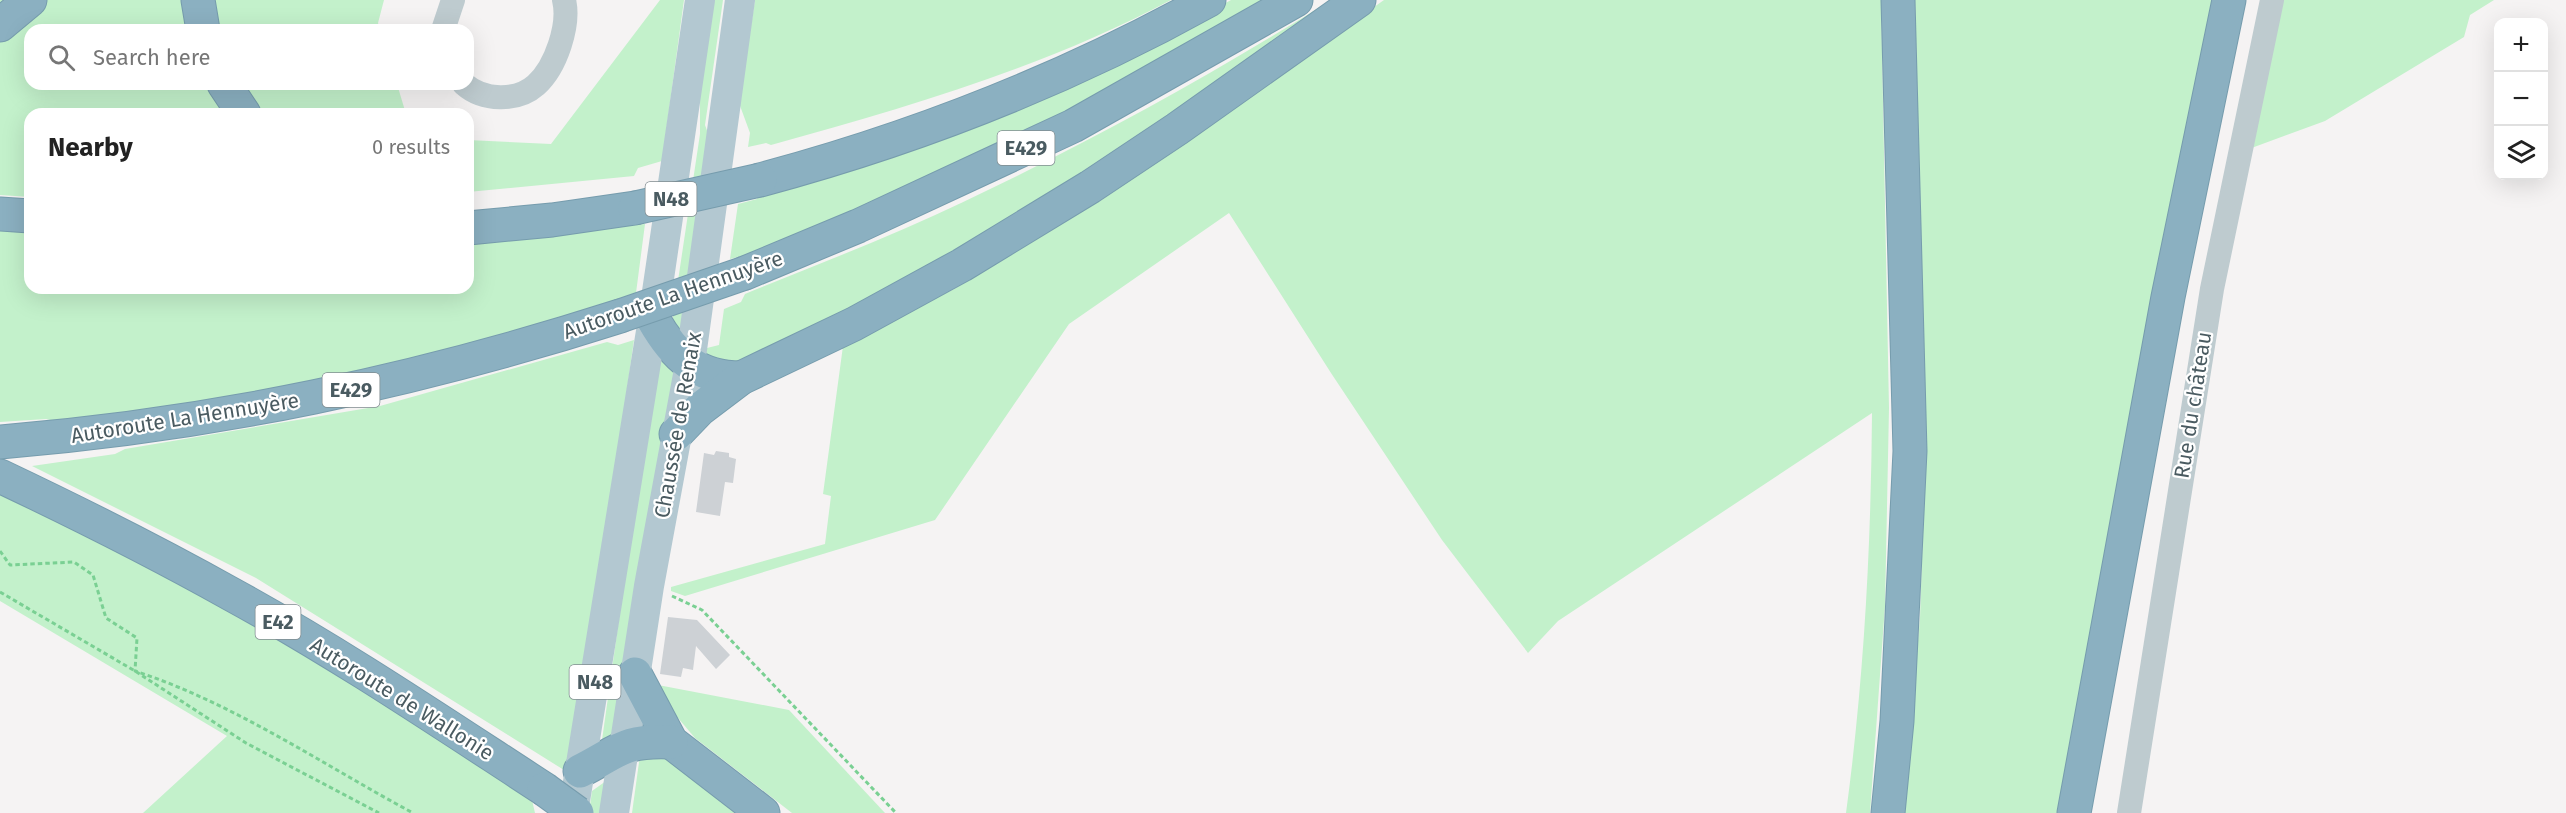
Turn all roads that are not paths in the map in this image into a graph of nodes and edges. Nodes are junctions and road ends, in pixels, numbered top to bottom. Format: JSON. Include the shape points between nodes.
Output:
{"nodes":[{"id":1,"x":30,"y":0,"type":"edge"},
{"id":2,"x":198,"y":0,"type":"edge"},
{"id":3,"x":453,"y":0,"type":"edge"},
{"id":4,"x":564,"y":0,"type":"edge"},
{"id":5,"x":700,"y":0,"type":"edge"},
{"id":6,"x":740,"y":0,"type":"edge"},
{"id":7,"x":1209,"y":0,"type":"edge"},
{"id":8,"x":1296,"y":0,"type":"edge"},
{"id":9,"x":1359,"y":0,"type":"edge"},
{"id":10,"x":1898,"y":0,"type":"edge"},
{"id":11,"x":2229,"y":0,"type":"edge"},
{"id":12,"x":2272,"y":0,"type":"edge"},
{"id":13,"x":202,"y":24,"type":"edge"},
{"id":14,"x":445,"y":24,"type":"edge"},
{"id":15,"x":0,"y":25,"type":"edge"},
{"id":16,"x":228,"y":90,"type":"edge"},
{"id":17,"x":474,"y":90,"type":"edge"},
{"id":18,"x":240,"y":108,"type":"edge"},
{"id":19,"x":0,"y":214,"type":"edge"},
{"id":20,"x":24,"y":216,"type":"edge"},
{"id":21,"x":477,"y":224,"type":"edge"},
{"id":22,"x":653,"y":319,"type":"junction"},
{"id":23,"x":690,"y":364,"type":"junction"},
{"id":24,"x":741,"y":378,"type":"junction"},
{"id":25,"x":676,"y":434,"type":"junction"},
{"id":26,"x":0,"y":442,"type":"edge"},
{"id":27,"x":0,"y":476,"type":"edge"},
{"id":28,"x":635,"y":674,"type":"junction"},
{"id":29,"x":671,"y":742,"type":"junction"},
{"id":30,"x":624,"y":746,"type":"junction"},
{"id":31,"x":580,"y":771,"type":"junction"},
{"id":32,"x":575,"y":813,"type":"edge"},
{"id":33,"x":614,"y":813,"type":"edge"},
{"id":34,"x":763,"y":813,"type":"edge"},
{"id":35,"x":1888,"y":813,"type":"edge"},
{"id":36,"x":2074,"y":813,"type":"edge"},
{"id":37,"x":2129,"y":813,"type":"edge"}],
"edges":[{"from":1,"to":15,"type":"highway"},
{"from":2,"to":13,"type":"highway"},
{"from":3,"to":14,"type":"street"},
{"from":4,"to":17,"type":"street","via":[[567,11],[554,58],[536,85],[523,93],[503,97],[484,96]]},
{"from":5,"to":22,"type":"main road","name":"Chaussée de Renaix","number":"N48"},
{"from":6,"to":23,"type":"main road","name":"Chaussée de Renaix","number":"N48"},
{"from":7,"to":21,"type":"highway","number":"E429","bridge":true,"via":[[1094,61],[904,137],[760,180],[635,208]]},
{"from":8,"to":26,"type":"highway","name":"Autoroute La Hennuyère","number":"E429","bridge":true,"via":[[1073,126],[858,226],[745,273],[620,316],[390,382],[270,408],[75,436]]},
{"from":9,"to":24,"type":"highway","via":[[1178,129],[1080,193],[962,265],[854,324]]},
{"from":10,"to":35,"type":"highway","via":[[1910,451],[1898,710]]},
{"from":11,"to":36,"type":"highway","via":[[2168,297]]},
{"from":12,"to":37,"type":"street","name":"Rue du château","via":[[2212,289]]},
{"from":16,"to":18,"type":"highway"},
{"from":19,"to":20,"type":"highway"},
{"from":22,"to":23,"type":"highway","via":[[665,341]]},
{"from":22,"to":31,"type":"main road","name":"Chaussée de Renaix","number":"N48"},
{"from":23,"to":24,"type":"highway","via":[[719,378]]},
{"from":23,"to":25,"type":"main road","name":"Chaussée de Renaix","number":"N48"},
{"from":24,"to":25,"type":"highway","via":[[700,409]]},
{"from":25,"to":28,"type":"main road","name":"Chaussée de Renaix","number":"N48"},
{"from":27,"to":32,"type":"highway","name":"Autoroute de Wallonie","number":"E42","bridge":true,"via":[[232,594],[391,689]]},
{"from":28,"to":29,"type":"highway"},
{"from":28,"to":30,"type":"main road","name":"Chaussée de Renaix","number":"N48"},
{"from":29,"to":30,"type":"highway","via":[[645,741]]},
{"from":29,"to":34,"type":"highway"},
{"from":30,"to":31,"type":"highway"},
{"from":30,"to":33,"type":"main road","name":"Chaussée de Renaix","number":"N48"},
{"from":31,"to":32,"type":"main road","name":"Chaussée de Renaix","number":"N48"}]}
